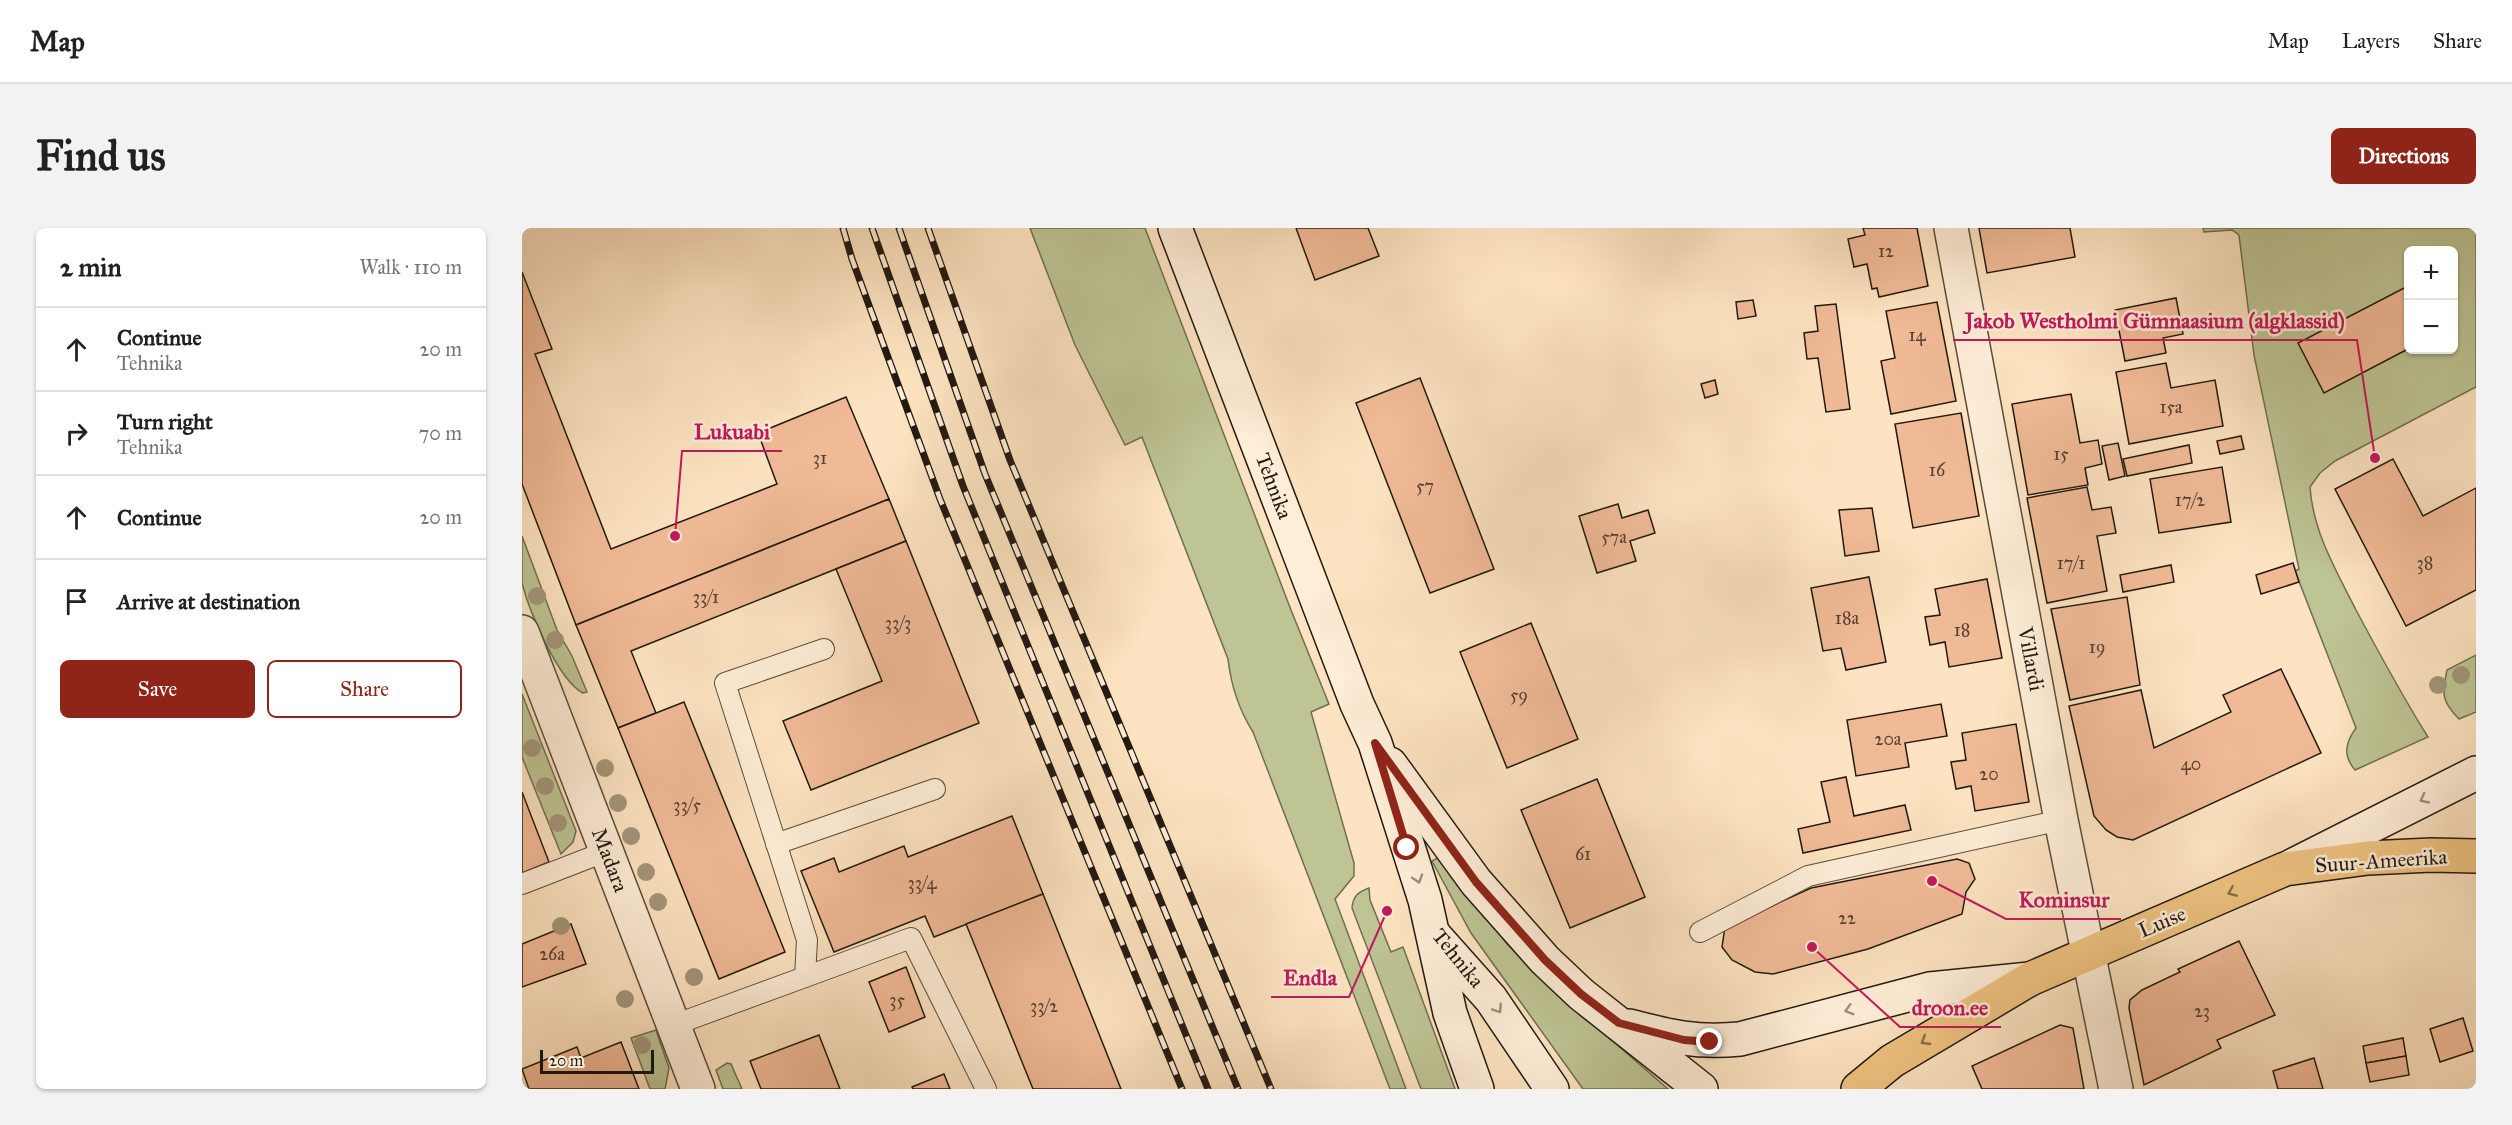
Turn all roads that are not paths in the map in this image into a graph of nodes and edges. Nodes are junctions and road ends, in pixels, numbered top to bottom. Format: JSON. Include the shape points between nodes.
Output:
{"nodes":[{"id":1,"x":1175,"y":228,"type":"edge"},
{"id":2,"x":1951,"y":228,"type":"edge"},
{"id":3,"x":522,"y":632,"type":"edge"},
{"id":4,"x":824,"y":649,"type":"dead end"},
{"id":5,"x":1375,"y":743,"type":"junction"},
{"id":6,"x":2476,"y":773,"type":"edge"},
{"id":7,"x":935,"y":789,"type":"dead end"},
{"id":8,"x":2061,"y":820,"type":"junction"},
{"id":9,"x":776,"y":844,"type":"junction"},
{"id":10,"x":607,"y":851,"type":"junction"},
{"id":11,"x":2476,"y":856,"type":"edge"},
{"id":12,"x":2285,"y":869,"type":"junction"},
{"id":13,"x":522,"y":884,"type":"edge"},
{"id":14,"x":1700,"y":932,"type":"dead end"},
{"id":15,"x":1432,"y":933,"type":"junction"},
{"id":16,"x":2089,"y":954,"type":"junction"},
{"id":17,"x":805,"y":977,"type":"junction"},
{"id":18,"x":2030,"y":979,"type":"junction"},
{"id":19,"x":1619,"y":1023,"type":"junction"},
{"id":20,"x":674,"y":1025,"type":"junction"},
{"id":21,"x":698,"y":1089,"type":"edge"},
{"id":22,"x":986,"y":1089,"type":"edge"},
{"id":23,"x":1477,"y":1089,"type":"edge"},
{"id":24,"x":1552,"y":1089,"type":"edge"},
{"id":25,"x":1701,"y":1089,"type":"edge"},
{"id":26,"x":1858,"y":1089,"type":"edge"},
{"id":27,"x":2116,"y":1089,"type":"edge"}],
"edges":[{"from":1,"to":5,"type":"main road","name":"Tehnika"},
{"from":2,"to":8,"type":"main road","name":"Villardi"},
{"from":3,"to":10,"type":"main road","name":"Madara"},
{"from":4,"to":9,"type":"lane","via":[[725,683]]},
{"from":5,"to":15,"type":"main road","name":"Tehnika","one_way":true},
{"from":5,"to":19,"type":"main road","name":"Tehnika","via":[[1476,882],[1545,960]]},
{"from":6,"to":12,"type":"main road","name":"Luise","one_way":true},
{"from":7,"to":9,"type":"lane"},
{"from":8,"to":14,"type":"lane","via":[[1808,876]]},
{"from":8,"to":16,"type":"main road","name":"Villardi"},
{"from":9,"to":17,"type":"lane","via":[[807,940]]},
{"from":10,"to":13,"type":"lane"},
{"from":10,"to":20,"type":"main road","name":"Madara"},
{"from":11,"to":12,"type":"main road","name":"Suur-Ameerika","via":[[2368,858]]},
{"from":12,"to":16,"type":"main road","name":"Luise","one_way":true},
{"from":15,"to":23,"type":"main road","via":[[1450,1013]]},
{"from":15,"to":24,"type":"main road","name":"Tehnika","one_way":true,"via":[[1491,999]]},
{"from":16,"to":18,"type":"main road","name":"Luise"},
{"from":16,"to":27,"type":"main road","name":"Villardi"},
{"from":17,"to":20,"type":"lane"},
{"from":17,"to":22,"type":"lane","via":[[911,938]]},
{"from":18,"to":19,"type":"main road","one_way":true,"via":[[1930,989],[1740,1039],[1684,1040]]},
{"from":18,"to":26,"type":"main road","name":"Luise","one_way":true,"via":[[1892,1061]]},
{"from":19,"to":25,"type":"main road","name":"Tehnika"},
{"from":20,"to":21,"type":"main road","name":"Madara"}]}
